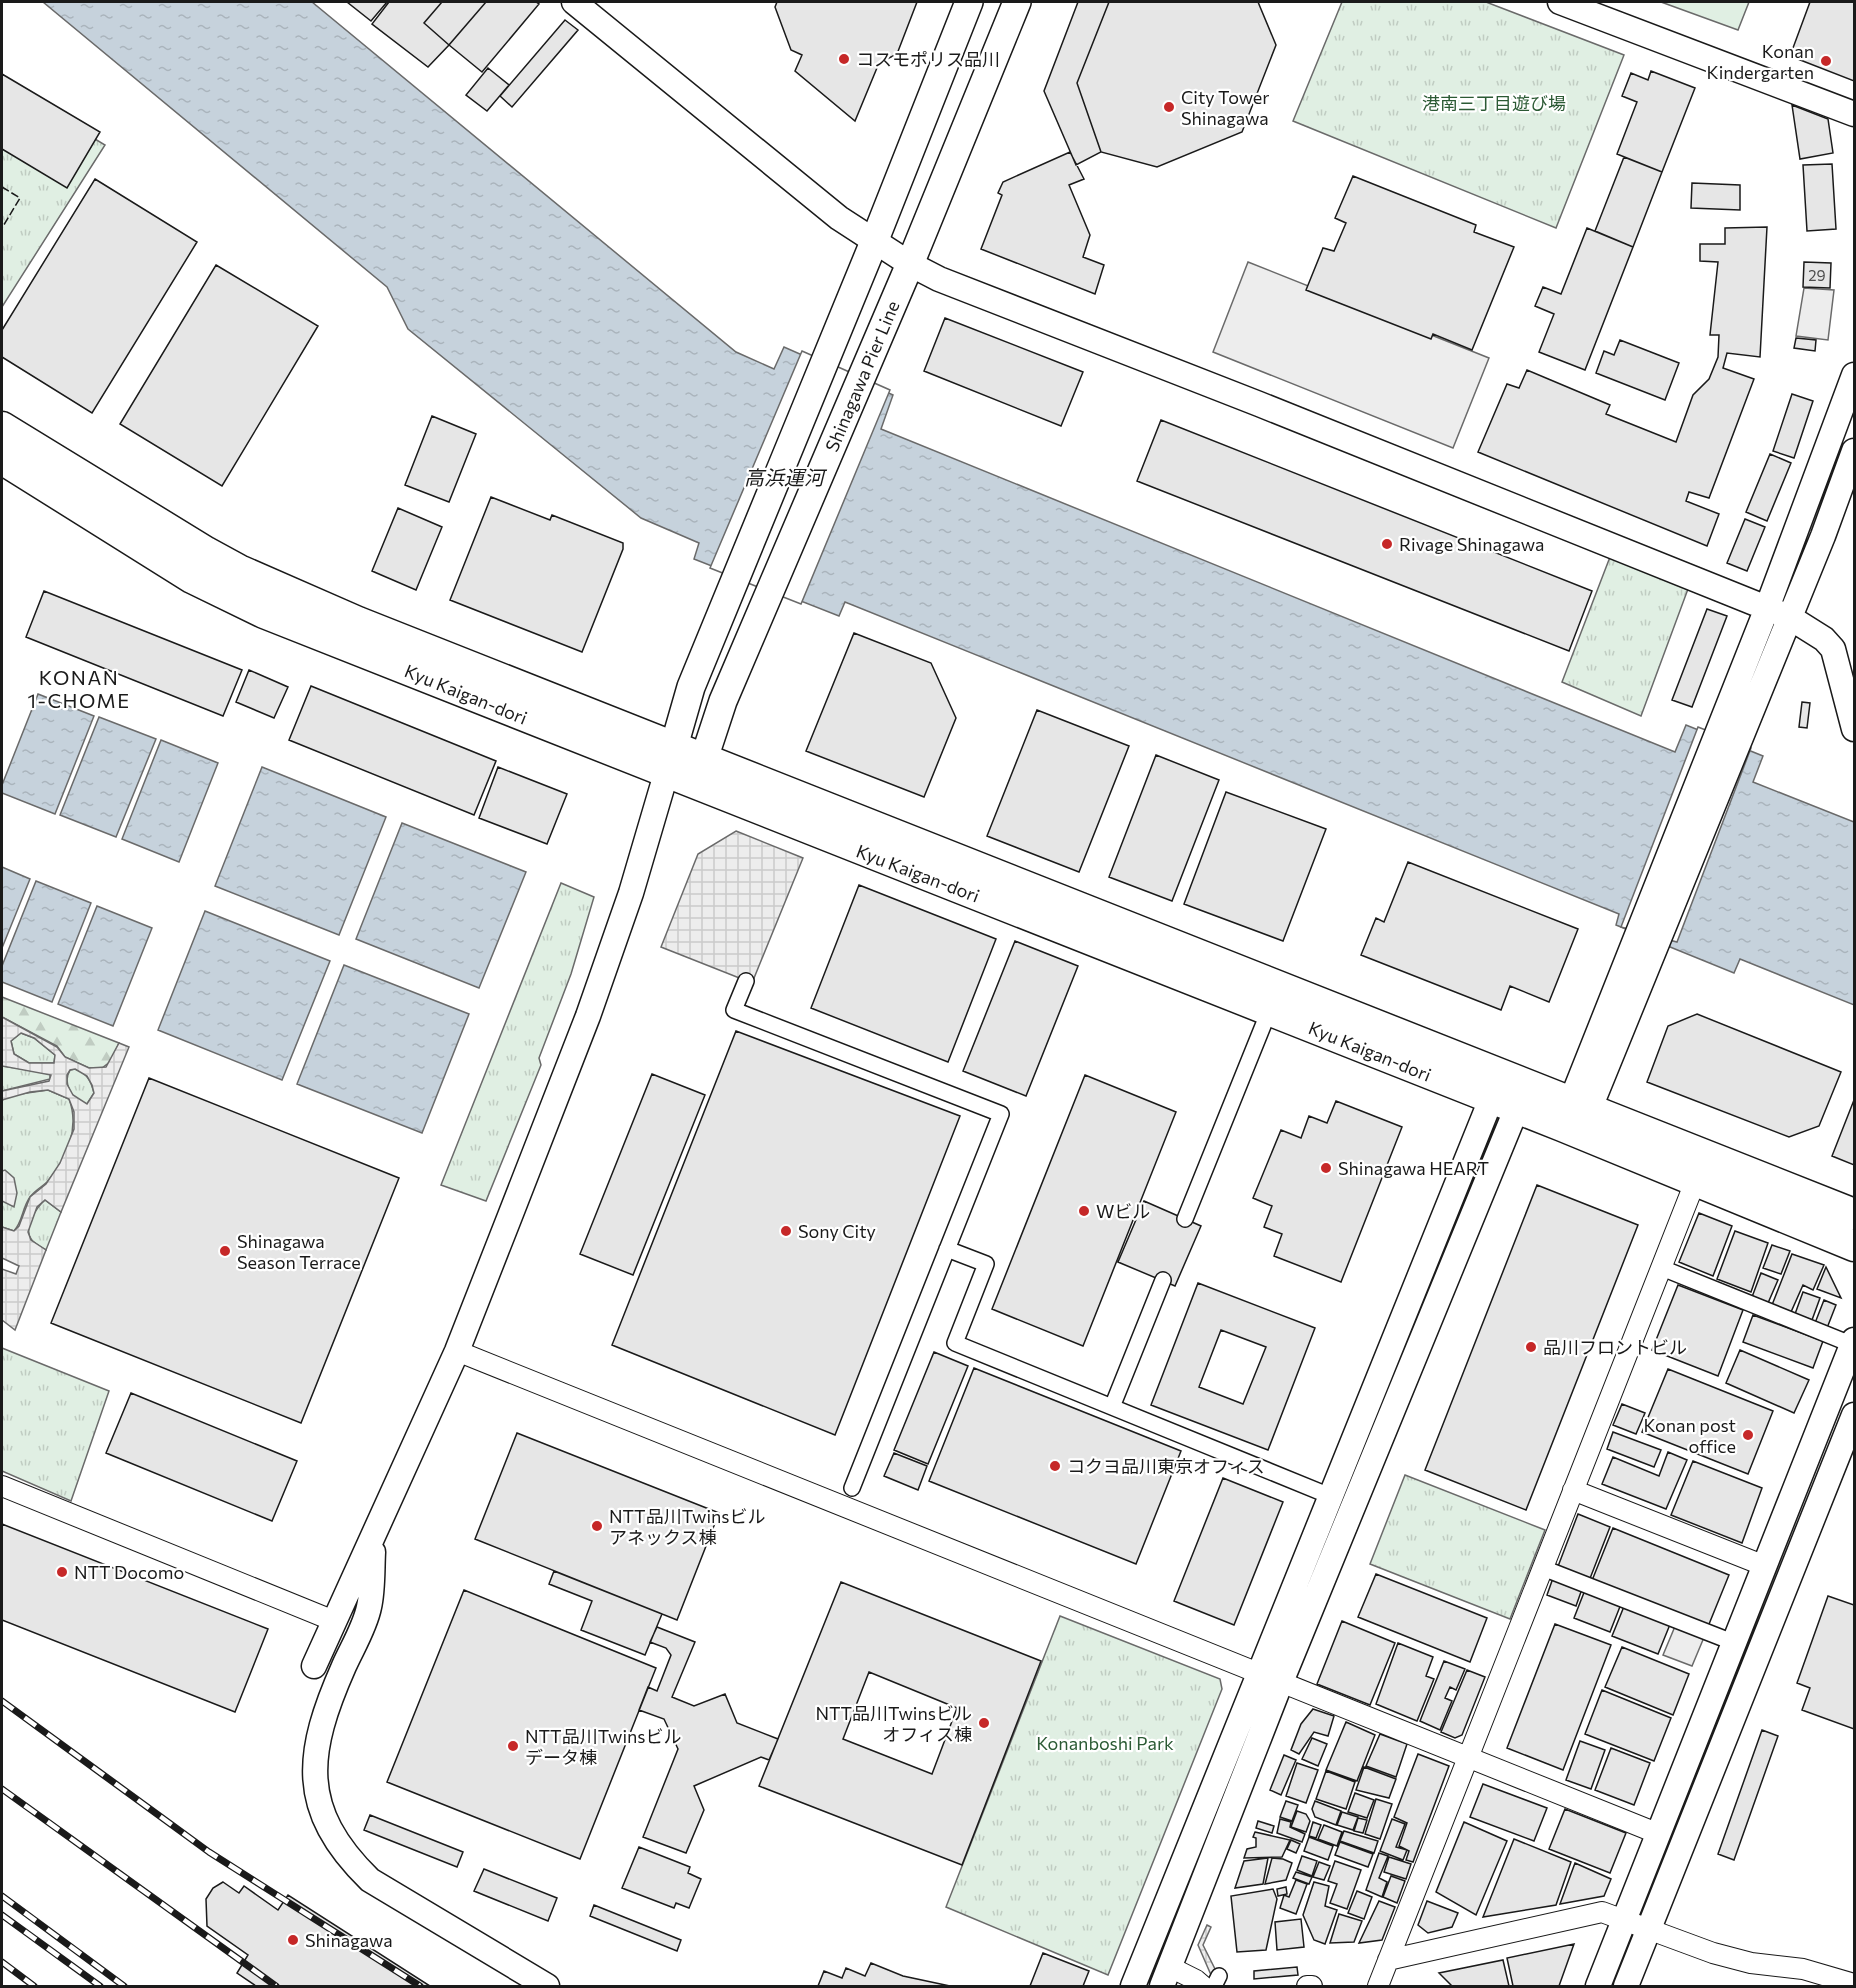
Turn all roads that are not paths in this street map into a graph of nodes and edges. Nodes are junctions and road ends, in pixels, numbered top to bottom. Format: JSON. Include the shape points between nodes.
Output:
{"nodes":[{"id":1,"x":574,"y":2,"type":"edge"},
{"id":2,"x":969,"y":2,"type":"edge"},
{"id":3,"x":1017,"y":2,"type":"edge"},
{"id":4,"x":1560,"y":2,"type":"edge"},
{"id":5,"x":1854,"y":114,"type":"edge"},
{"id":6,"x":874,"y":242,"type":"junction"},
{"id":7,"x":910,"y":264,"type":"junction"},
{"id":8,"x":1854,"y":375,"type":"edge"},
{"id":9,"x":2,"y":427,"type":"edge"},
{"id":10,"x":1854,"y":452,"type":"edge"},
{"id":11,"x":2,"y":459,"type":"edge"},
{"id":12,"x":1767,"y":608,"type":"junction"},
{"id":13,"x":1790,"y":617,"type":"junction"},
{"id":14,"x":1734,"y":720,"type":"junction"},
{"id":15,"x":1854,"y":729,"type":"edge"},
{"id":16,"x":674,"y":745,"type":"junction"},
{"id":17,"x":704,"y":757,"type":"junction"},
{"id":18,"x":666,"y":774,"type":"junction"},
{"id":19,"x":695,"y":785,"type":"junction"},
{"id":20,"x":746,"y":981,"type":"dead end"},
{"id":21,"x":1269,"y":1011,"type":"junction"},
{"id":22,"x":1509,"y":1092,"type":"junction"},
{"id":23,"x":1575,"y":1118,"type":"junction"},
{"id":24,"x":1695,"y":1182,"type":"junction"},
{"id":25,"x":1854,"y":1214,"type":"edge"},
{"id":26,"x":1185,"y":1219,"type":"dead end"},
{"id":27,"x":1854,"y":1246,"type":"edge"},
{"id":28,"x":947,"y":1249,"type":"junction"},
{"id":29,"x":1662,"y":1268,"type":"junction"},
{"id":30,"x":1162,"y":1281,"type":"dead end"},
{"id":31,"x":1853,"y":1343,"type":"edge"},
{"id":32,"x":457,"y":1351,"type":"junction"},
{"id":33,"x":1112,"y":1407,"type":"junction"},
{"id":34,"x":1854,"y":1415,"type":"edge"},
{"id":35,"x":2,"y":1486,"type":"edge"},
{"id":36,"x":852,"y":1488,"type":"dead end"},
{"id":37,"x":1574,"y":1490,"type":"junction"},
{"id":38,"x":1330,"y":1496,"type":"junction"},
{"id":39,"x":375,"y":1534,"type":"junction"},
{"id":40,"x":1765,"y":1566,"type":"junction"},
{"id":41,"x":1543,"y":1568,"type":"junction"},
{"id":42,"x":334,"y":1621,"type":"junction"},
{"id":43,"x":1735,"y":1643,"type":"junction"},
{"id":44,"x":314,"y":1666,"type":"dead end"},
{"id":45,"x":1258,"y":1672,"type":"junction"},
{"id":46,"x":1281,"y":1682,"type":"junction"},
{"id":47,"x":1468,"y":1755,"type":"junction"},
{"id":48,"x":1659,"y":1833,"type":"junction"},
{"id":49,"x":1625,"y":1920,"type":"junction"},
{"id":50,"x":1649,"y":1928,"type":"junction"},
{"id":51,"x":1388,"y":1960,"type":"junction"},
{"id":52,"x":1166,"y":1977,"type":"edge"},
{"id":53,"x":1212,"y":1983,"type":"edge"},
{"id":54,"x":1854,"y":1984,"type":"edge"},
{"id":55,"x":548,"y":1986,"type":"edge"},
{"id":56,"x":1133,"y":1986,"type":"edge"},
{"id":57,"x":1307,"y":1986,"type":"edge"},
{"id":58,"x":1312,"y":1986,"type":"edge"},
{"id":59,"x":1378,"y":1986,"type":"edge"},
{"id":60,"x":1598,"y":1986,"type":"edge"},
{"id":61,"x":1626,"y":1986,"type":"edge"}],
"edges":[{"from":1,"to":6,"type":"street","via":[[839,218]]},
{"from":2,"to":6,"type":"main road"},
{"from":3,"to":7,"type":"main road","name":"Shinagawa Pier Line"},
{"from":4,"to":5,"type":"street"},
{"from":6,"to":7,"type":"street"},
{"from":6,"to":16,"type":"main road","via":[[691,687]]},
{"from":7,"to":12,"type":"street","via":[[939,279]]},
{"from":7,"to":17,"type":"main road","name":"Shinagawa Pier Line","via":[[723,700]]},
{"from":8,"to":12,"type":"street"},
{"from":9,"to":16,"type":"main road","name":"Kyu Kaigan-dori","via":[[239,570],[358,622]]},
{"from":10,"to":13,"type":"street"},
{"from":11,"to":18,"type":"main road","name":"Kyu Kaigan-dori","via":[[225,595],[347,648]]},
{"from":12,"to":13,"type":"street"},
{"from":12,"to":14,"type":"street"},
{"from":13,"to":14,"type":"street"},
{"from":13,"to":15,"type":"street","via":[[1824,639],[1833,650]]},
{"from":14,"to":23,"type":"street"},
{"from":16,"to":17,"type":"main road","name":"Kyu Kaigan-dori"},
{"from":16,"to":18,"type":"main road"},
{"from":17,"to":19,"type":"main road","name":"Shinagawa Pier Line"},
{"from":17,"to":22,"type":"main road","name":"Kyu Kaigan-dori"},
{"from":18,"to":19,"type":"main road","name":"Kyu Kaigan-dori"},
{"from":18,"to":32,"type":"street","via":[[631,893],[588,1016]]},
{"from":19,"to":21,"type":"main road","name":"Kyu Kaigan-dori"},
{"from":20,"to":28,"type":"street","via":[[734,1010],[1000,1114]]},
{"from":21,"to":22,"type":"main road","name":"Kyu Kaigan-dori"},
{"from":21,"to":26,"type":"street"},
{"from":22,"to":23,"type":"main road","name":"Kyu Kaigan-dori"},
{"from":22,"to":38,"type":"street"},
{"from":22,"to":46,"type":"street"},
{"from":23,"to":24,"type":"main road","name":"Kyu Kaigan-dori"},
{"from":23,"to":25,"type":"main road","name":"Kyu Kaigan-dori"},
{"from":24,"to":27,"type":"main road","name":"Kyu Kaigan-dori"},
{"from":24,"to":29,"type":"street"},
{"from":28,"to":33,"type":"street","via":[[986,1264],[955,1343]]},
{"from":28,"to":36,"type":"street"},
{"from":29,"to":31,"type":"street"},
{"from":29,"to":37,"type":"street"},
{"from":30,"to":33,"type":"street"},
{"from":31,"to":40,"type":"street"},
{"from":32,"to":39,"type":"street"},
{"from":32,"to":45,"type":"street"},
{"from":33,"to":38,"type":"street"},
{"from":34,"to":50,"type":"street"},
{"from":35,"to":42,"type":"street"},
{"from":37,"to":40,"type":"street"},
{"from":37,"to":41,"type":"street"},
{"from":38,"to":45,"type":"street"},
{"from":39,"to":42,"type":"street"},
{"from":39,"to":55,"type":"street","via":[[369,1608],[318,1734],[315,1774],[329,1828],[370,1880]]},
{"from":40,"to":43,"type":"street"},
{"from":41,"to":43,"type":"street"},
{"from":41,"to":47,"type":"street"},
{"from":42,"to":44,"type":"street"},
{"from":43,"to":48,"type":"street"},
{"from":45,"to":46,"type":"street"},
{"from":45,"to":56,"type":"street"},
{"from":46,"to":47,"type":"street"},
{"from":46,"to":52,"type":"street"},
{"from":47,"to":48,"type":"street"},
{"from":47,"to":51,"type":"street"},
{"from":48,"to":49,"type":"street"},
{"from":49,"to":50,"type":"street"},
{"from":49,"to":51,"type":"street","via":[[1602,1912]]},
{"from":49,"to":60,"type":"street"},
{"from":50,"to":54,"type":"street","via":[[1751,1964],[1803,1969]]},
{"from":50,"to":61,"type":"street"},
{"from":51,"to":59,"type":"street"},
{"from":52,"to":53,"type":"street"},
{"from":57,"to":58,"type":"street"}]}
